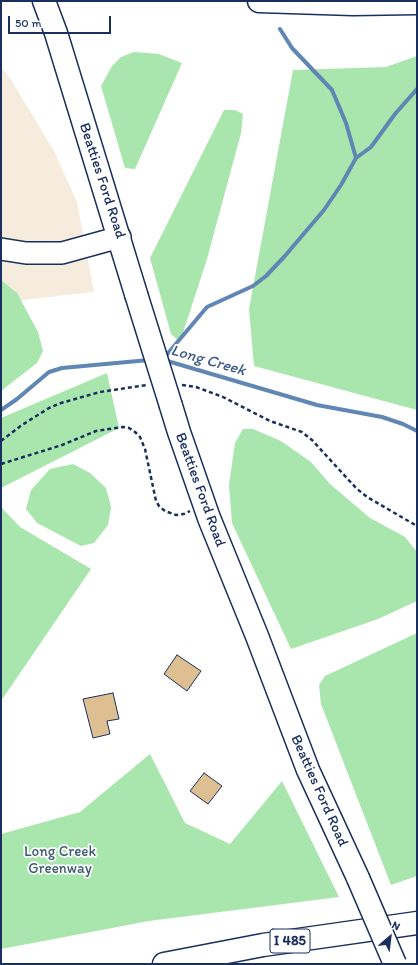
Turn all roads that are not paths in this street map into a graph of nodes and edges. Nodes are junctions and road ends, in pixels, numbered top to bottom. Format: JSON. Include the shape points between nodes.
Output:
{"nodes":[{"id":1,"x":44,"y":1,"type":"edge"},
{"id":2,"x":259,"y":1,"type":"edge"},
{"id":3,"x":417,"y":3,"type":"edge"},
{"id":4,"x":120,"y":237,"type":"junction"},
{"id":5,"x":1,"y":249,"type":"edge"},
{"id":6,"x":417,"y":923,"type":"edge"},
{"id":7,"x":164,"y":964,"type":"edge"},
{"id":8,"x":395,"y":964,"type":"edge"}],
"edges":[{"from":1,"to":4,"type":"main road","name":"Beatties Ford Road"},
{"from":2,"to":3,"type":"main road"},
{"from":4,"to":5,"type":"street","via":[[62,253],[26,254]]},
{"from":4,"to":8,"type":"main road","name":"Beatties Ford Road","bridge":true,"via":[[179,432],[218,542],[308,770]]},
{"from":6,"to":7,"type":"main road","number":"I 485","via":[[263,945]]}]}
